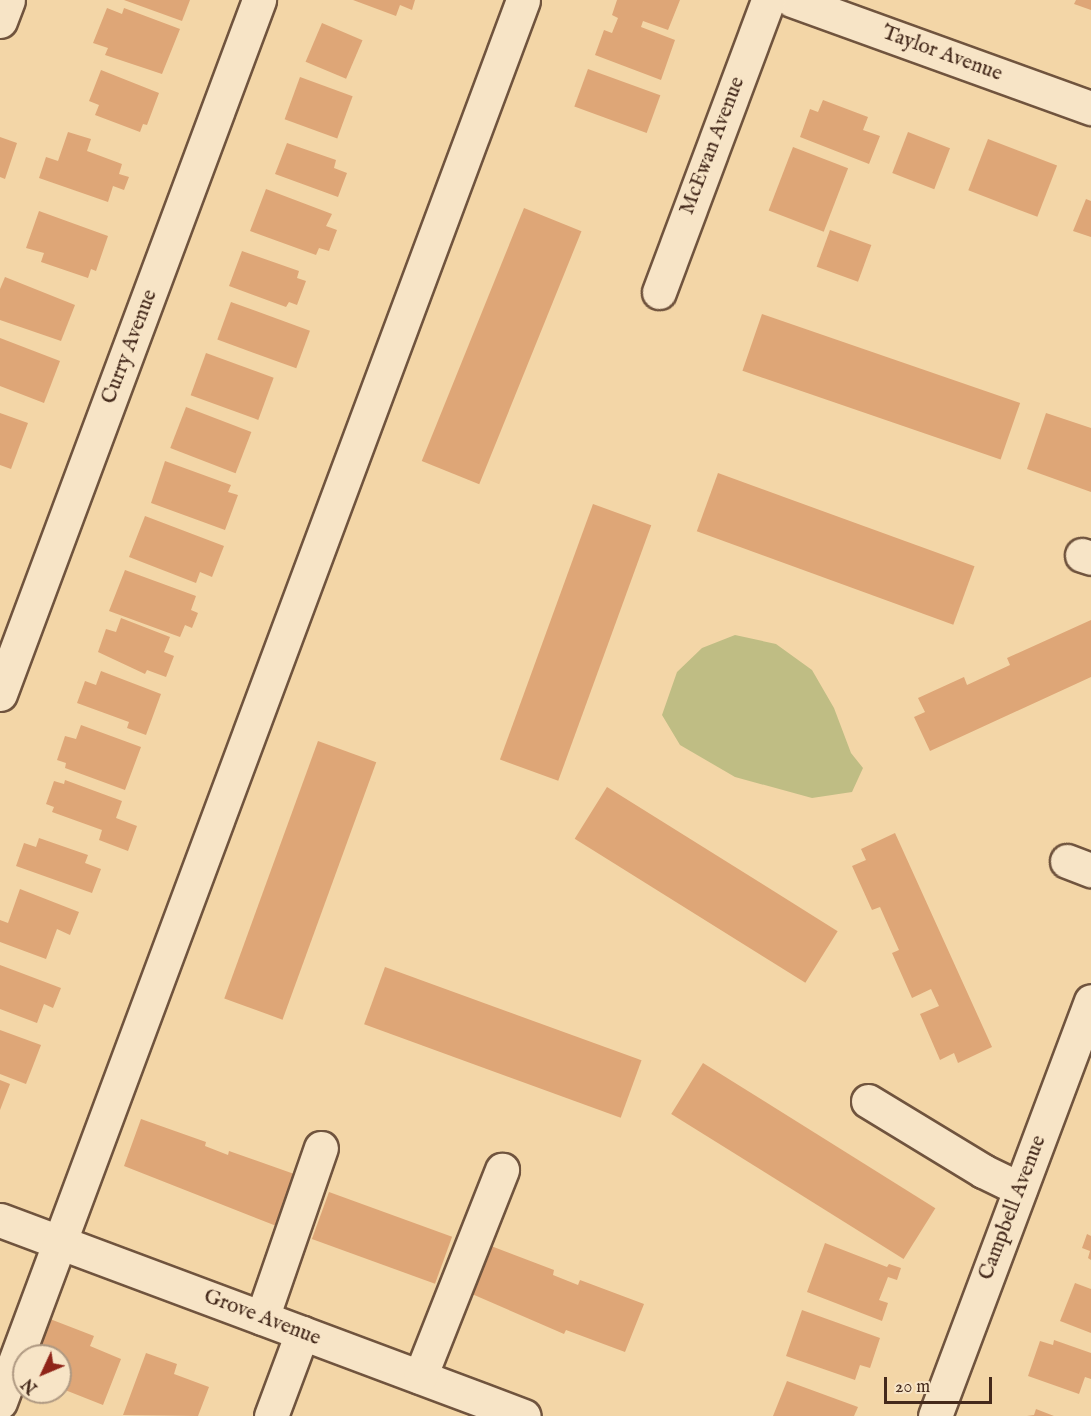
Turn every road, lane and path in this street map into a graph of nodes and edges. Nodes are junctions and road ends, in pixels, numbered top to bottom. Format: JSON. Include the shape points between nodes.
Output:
{"nodes":[{"id":1,"x":8,"y":0,"type":"edge"},
{"id":2,"x":260,"y":0,"type":"edge"},
{"id":3,"x":522,"y":0,"type":"edge"},
{"id":4,"x":768,"y":0,"type":"edge"},
{"id":5,"x":792,"y":0,"type":"edge"},
{"id":6,"x":0,"y":21,"type":"edge"},
{"id":7,"x":1091,"y":108,"type":"edge"},
{"id":8,"x":659,"y":292,"type":"dead end"},
{"id":9,"x":0,"y":694,"type":"edge"},
{"id":10,"x":1091,"y":1001,"type":"edge"},
{"id":11,"x":868,"y":1101,"type":"dead end"},
{"id":12,"x":321,"y":1148,"type":"dead end"},
{"id":13,"x":502,"y":1170,"type":"dead end"},
{"id":14,"x":1020,"y":1188,"type":"junction"},
{"id":15,"x":0,"y":1220,"type":"edge"},
{"id":16,"x":60,"y":1242,"type":"junction"},
{"id":17,"x":262,"y":1318,"type":"junction"},
{"id":18,"x":302,"y":1333,"type":"junction"},
{"id":19,"x":420,"y":1377,"type":"junction"},
{"id":20,"x":0,"y":1402,"type":"edge"},
{"id":21,"x":271,"y":1416,"type":"edge"},
{"id":22,"x":524,"y":1416,"type":"edge"},
{"id":23,"x":935,"y":1416,"type":"edge"}],
"edges":[{"from":1,"to":6,"type":"street"},
{"from":2,"to":9,"type":"street","name":"Curry Avenue"},
{"from":3,"to":16,"type":"street"},
{"from":4,"to":8,"type":"street","name":"McEwan Avenue"},
{"from":5,"to":7,"type":"street","name":"Taylor Avenue"},
{"from":10,"to":14,"type":"street","name":"Campbell Avenue"},
{"from":11,"to":14,"type":"street","via":[[983,1171]]},
{"from":12,"to":17,"type":"street"},
{"from":13,"to":19,"type":"street"},
{"from":14,"to":23,"type":"street","name":"Campbell Avenue"},
{"from":15,"to":16,"type":"street","name":"Grove Avenue"},
{"from":16,"to":17,"type":"street","name":"Grove Avenue"},
{"from":16,"to":20,"type":"street"},
{"from":17,"to":18,"type":"street","name":"Grove Avenue"},
{"from":18,"to":19,"type":"street","name":"Grove Avenue"},
{"from":18,"to":21,"type":"street"},
{"from":19,"to":22,"type":"street","name":"Grove Avenue"}]}
